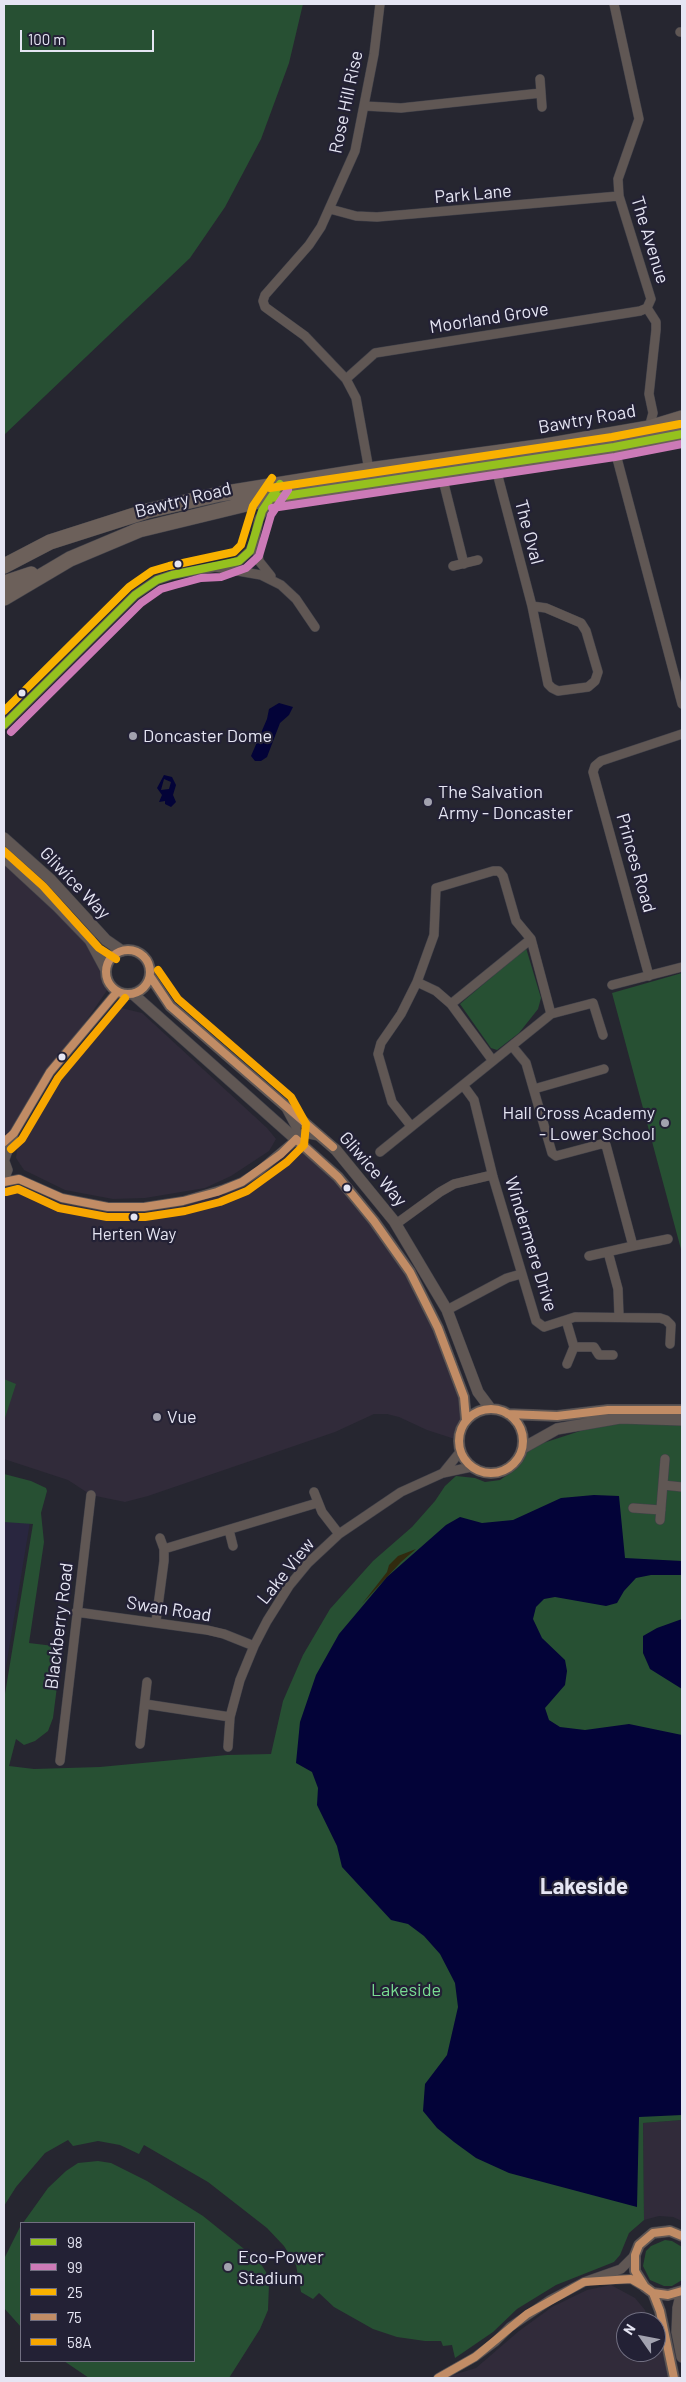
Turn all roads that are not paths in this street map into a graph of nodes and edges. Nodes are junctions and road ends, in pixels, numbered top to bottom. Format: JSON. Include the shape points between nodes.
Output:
{"nodes":[{"id":1,"x":380,"y":4,"type":"edge"},
{"id":2,"x":614,"y":4,"type":"edge"},
{"id":3,"x":540,"y":79,"type":"dead end"},
{"id":4,"x":542,"y":93,"type":"junction"},
{"id":5,"x":365,"y":106,"type":"junction"},
{"id":6,"x":542,"y":107,"type":"dead end"},
{"id":7,"x":618,"y":196,"type":"junction"},
{"id":8,"x":330,"y":209,"type":"junction"},
{"id":9,"x":647,"y":308,"type":"junction"},
{"id":10,"x":346,"y":379,"type":"junction"},
{"id":11,"x":682,"y":418,"type":"edge"},
{"id":12,"x":649,"y":428,"type":"junction"},
{"id":13,"x":682,"y":434,"type":"edge"},
{"id":14,"x":614,"y":448,"type":"junction"},
{"id":15,"x":495,"y":465,"type":"junction"},
{"id":16,"x":369,"y":470,"type":"junction"},
{"id":17,"x":441,"y":472,"type":"junction"},
{"id":18,"x":280,"y":484,"type":"junction"},
{"id":19,"x":272,"y":498,"type":"junction"},
{"id":20,"x":256,"y":539,"type":"junction"},
{"id":21,"x":70,"y":559,"type":"junction"},
{"id":22,"x":478,"y":560,"type":"dead end"},
{"id":23,"x":464,"y":564,"type":"junction"},
{"id":24,"x":4,"y":566,"type":"edge"},
{"id":25,"x":453,"y":566,"type":"dead end"},
{"id":26,"x":218,"y":568,"type":"junction"},
{"id":27,"x":4,"y":583,"type":"edge"},
{"id":28,"x":281,"y":585,"type":"junction"},
{"id":29,"x":4,"y":598,"type":"edge"},
{"id":30,"x":532,"y":606,"type":"junction"},
{"id":31,"x":315,"y":627,"type":"dead end"},
{"id":32,"x":682,"y":704,"type":"edge"},
{"id":33,"x":4,"y":725,"type":"edge"},
{"id":34,"x":682,"y":734,"type":"edge"},
{"id":35,"x":4,"y":838,"type":"edge"},
{"id":36,"x":4,"y":857,"type":"edge"},
{"id":37,"x":531,"y":939,"type":"junction"},
{"id":38,"x":122,"y":950,"type":"junction"},
{"id":39,"x":682,"y":967,"type":"edge"},
{"id":40,"x":106,"y":970,"type":"junction"},
{"id":41,"x":150,"y":976,"type":"junction"},
{"id":42,"x":649,"y":976,"type":"junction"},
{"id":43,"x":417,"y":982,"type":"junction"},
{"id":44,"x":612,"y":986,"type":"dead end"},
{"id":45,"x":117,"y":992,"type":"junction"},
{"id":46,"x":133,"y":994,"type":"junction"},
{"id":47,"x":451,"y":1004,"type":"junction"},
{"id":48,"x":551,"y":1014,"type":"junction"},
{"id":49,"x":603,"y":1035,"type":"dead end"},
{"id":50,"x":512,"y":1046,"type":"junction"},
{"id":51,"x":493,"y":1061,"type":"junction"},
{"id":52,"x":604,"y":1069,"type":"dead end"},
{"id":53,"x":463,"y":1085,"type":"junction"},
{"id":54,"x":534,"y":1089,"type":"junction"},
{"id":55,"x":284,"y":1103,"type":"junction"},
{"id":56,"x":411,"y":1126,"type":"junction"},
{"id":57,"x":14,"y":1133,"type":"junction"},
{"id":58,"x":322,"y":1137,"type":"junction"},
{"id":59,"x":296,"y":1139,"type":"junction"},
{"id":60,"x":4,"y":1142,"type":"edge"},
{"id":61,"x":380,"y":1152,"type":"dead end"},
{"id":62,"x":5,"y":1161,"type":"edge"},
{"id":63,"x":492,"y":1175,"type":"junction"},
{"id":64,"x":19,"y":1179,"type":"junction"},
{"id":65,"x":4,"y":1181,"type":"edge"},
{"id":66,"x":396,"y":1224,"type":"junction"},
{"id":67,"x":668,"y":1239,"type":"dead end"},
{"id":68,"x":633,"y":1246,"type":"junction"},
{"id":69,"x":608,"y":1252,"type":"junction"},
{"id":70,"x":589,"y":1256,"type":"dead end"},
{"id":71,"x":521,"y":1274,"type":"junction"},
{"id":72,"x":447,"y":1310,"type":"junction"},
{"id":73,"x":619,"y":1316,"type":"junction"},
{"id":74,"x":566,"y":1320,"type":"junction"},
{"id":75,"x":670,"y":1344,"type":"dead end"},
{"id":76,"x":574,"y":1347,"type":"junction"},
{"id":77,"x":613,"y":1355,"type":"dead end"},
{"id":78,"x":567,"y":1364,"type":"dead end"},
{"id":79,"x":490,"y":1408,"type":"junction"},
{"id":80,"x":682,"y":1410,"type":"edge"},
{"id":81,"x":508,"y":1414,"type":"junction"},
{"id":82,"x":466,"y":1420,"type":"junction"},
{"id":83,"x":682,"y":1420,"type":"edge"},
{"id":84,"x":522,"y":1448,"type":"junction"},
{"id":85,"x":460,"y":1452,"type":"junction"},
{"id":86,"x":665,"y":1459,"type":"dead end"},
{"id":87,"x":471,"y":1467,"type":"junction"},
{"id":88,"x":443,"y":1473,"type":"junction"},
{"id":89,"x":663,"y":1485,"type":"junction"},
{"id":90,"x":682,"y":1487,"type":"edge"},
{"id":91,"x":314,"y":1492,"type":"dead end"},
{"id":92,"x":91,"y":1495,"type":"dead end"},
{"id":93,"x":317,"y":1503,"type":"junction"},
{"id":94,"x":632,"y":1508,"type":"dead end"},
{"id":95,"x":661,"y":1510,"type":"junction"},
{"id":96,"x":660,"y":1520,"type":"dead end"},
{"id":97,"x":229,"y":1530,"type":"junction"},
{"id":98,"x":339,"y":1534,"type":"junction"},
{"id":99,"x":160,"y":1538,"type":"dead end"},
{"id":100,"x":233,"y":1546,"type":"dead end"},
{"id":101,"x":164,"y":1549,"type":"junction"},
{"id":102,"x":76,"y":1612,"type":"junction"},
{"id":103,"x":156,"y":1622,"type":"junction"},
{"id":104,"x":254,"y":1646,"type":"junction"},
{"id":105,"x":147,"y":1682,"type":"dead end"},
{"id":106,"x":145,"y":1704,"type":"junction"},
{"id":107,"x":230,"y":1717,"type":"junction"},
{"id":108,"x":140,"y":1744,"type":"dead end"},
{"id":109,"x":228,"y":1747,"type":"dead end"},
{"id":110,"x":60,"y":1761,"type":"dead end"},
{"id":111,"x":682,"y":2236,"type":"edge"},
{"id":112,"x":635,"y":2256,"type":"junction"},
{"id":113,"x":584,"y":2282,"type":"junction"},
{"id":114,"x":649,"y":2290,"type":"junction"},
{"id":115,"x":682,"y":2291,"type":"edge"},
{"id":116,"x":682,"y":2357,"type":"edge"},
{"id":117,"x":438,"y":2378,"type":"edge"},
{"id":118,"x":674,"y":2378,"type":"edge"}],
"edges":[{"from":1,"to":5,"type":"street","name":"Rose Hill Rise"},
{"from":2,"to":7,"type":"street","name":"The Avenue","via":[[639,119],[618,179]]},
{"from":3,"to":4,"type":"street"},
{"from":4,"to":5,"type":"street","via":[[436,106]]},
{"from":4,"to":6,"type":"street"},
{"from":5,"to":8,"type":"street","name":"Rose Hill Rise","via":[[355,150]]},
{"from":7,"to":8,"type":"street","name":"Park Lane","via":[[377,218]]},
{"from":7,"to":9,"type":"street","name":"The Avenue","via":[[651,298]]},
{"from":8,"to":10,"type":"street","name":"Rose Hill Rise","via":[[309,245],[263,301],[265,307],[305,336]]},
{"from":9,"to":10,"type":"street","name":"Moorland Grove","via":[[375,353]]},
{"from":9,"to":12,"type":"street","name":"The Avenue","via":[[656,322],[649,394],[653,413]]},
{"from":10,"to":16,"type":"street","name":"Rose Hill Rise","via":[[356,398]]},
{"from":11,"to":12,"type":"highway","name":"Bawtry Road"},
{"from":12,"to":16,"type":"highway","name":"Bawtry Road"},
{"from":13,"to":14,"type":"highway","name":"Bawtry Road"},
{"from":14,"to":15,"type":"highway","name":"Bawtry Road"},
{"from":14,"to":32,"type":"street"},
{"from":15,"to":17,"type":"highway","name":"Bawtry Road"},
{"from":15,"to":30,"type":"street","name":"The Oval"},
{"from":16,"to":18,"type":"highway","name":"Bawtry Road"},
{"from":17,"to":19,"type":"highway","name":"Bawtry Road"},
{"from":17,"to":23,"type":"street"},
{"from":18,"to":19,"type":"street"},
{"from":18,"to":24,"type":"highway","name":"Bawtry Road","via":[[147,511],[50,542]]},
{"from":19,"to":20,"type":"street","via":[[259,519]]},
{"from":19,"to":21,"type":"highway","name":"Bawtry Road","via":[[139,530]]},
{"from":20,"to":26,"type":"street","via":[[250,551],[239,561]]},
{"from":20,"to":28,"type":"street","via":[[264,569]]},
{"from":21,"to":27,"type":"highway"},
{"from":21,"to":29,"type":"highway","name":"Bawtry Road"},
{"from":22,"to":23,"type":"street"},
{"from":23,"to":25,"type":"street"},
{"from":26,"to":28,"type":"street","via":[[261,575]]},
{"from":26,"to":33,"type":"street","via":[[199,568],[172,575],[157,580],[135,595]]},
{"from":28,"to":31,"type":"street","via":[[296,599]]},
{"from":30,"to":30,"type":"street","name":"The Oval","via":[[548,684],[558,691],[588,687],[595,682],[598,672],[586,631],[580,623],[546,608]]},
{"from":34,"to":42,"type":"street","name":"Princes Road","via":[[600,761],[593,772]]},
{"from":35,"to":38,"type":"street","name":"Gliwice Way","via":[[50,879],[106,940]]},
{"from":36,"to":40,"type":"street","name":"Gliwice Way","via":[[90,940]]},
{"from":37,"to":43,"type":"street","via":[[516,922],[499,871],[436,888],[434,935]]},
{"from":37,"to":47,"type":"street"},
{"from":37,"to":48,"type":"street"},
{"from":38,"to":40,"type":"street","via":[[110,959]]},
{"from":38,"to":41,"type":"street","via":[[138,952],[144,957]]},
{"from":39,"to":42,"type":"street"},
{"from":40,"to":45,"type":"street","via":[[110,986]]},
{"from":41,"to":46,"type":"street","via":[[148,983]]},
{"from":41,"to":55,"type":"street","name":"Gliwice Way","via":[[170,1006]]},
{"from":42,"to":44,"type":"street"},
{"from":43,"to":47,"type":"street","via":[[436,991]]},
{"from":43,"to":56,"type":"street","via":[[381,1043],[378,1054],[392,1102]]},
{"from":45,"to":46,"type":"street"},
{"from":45,"to":57,"type":"street","via":[[50,1072]]},
{"from":46,"to":59,"type":"street","name":"Gliwice Way"},
{"from":47,"to":51,"type":"street"},
{"from":48,"to":49,"type":"street","via":[[593,1003]]},
{"from":48,"to":50,"type":"street"},
{"from":50,"to":51,"type":"street"},
{"from":50,"to":54,"type":"street","via":[[526,1063]]},
{"from":51,"to":53,"type":"street"},
{"from":52,"to":54,"type":"street"},
{"from":53,"to":56,"type":"street"},
{"from":53,"to":63,"type":"street","name":"Windermere Drive","via":[[474,1100]]},
{"from":54,"to":68,"type":"street","via":[[552,1153],[556,1156],[606,1145]]},
{"from":55,"to":58,"type":"street","name":"Gliwice Way"},
{"from":55,"to":59,"type":"street","via":[[296,1127]]},
{"from":56,"to":61,"type":"street"},
{"from":57,"to":60,"type":"street"},
{"from":57,"to":62,"type":"street"},
{"from":58,"to":59,"type":"street","via":[[304,1134]]},
{"from":58,"to":66,"type":"street","name":"Gliwice Way"},
{"from":59,"to":64,"type":"street","via":[[242,1182],[183,1201],[144,1207],[108,1207],[71,1200]]},
{"from":59,"to":82,"type":"street","name":"Gliwice Way","via":[[338,1177],[410,1272],[438,1328],[464,1397]]},
{"from":62,"to":64,"type":"street"},
{"from":62,"to":65,"type":"street","via":[[8,1170]]},
{"from":63,"to":66,"type":"street","via":[[454,1184]]},
{"from":63,"to":71,"type":"street","name":"Windermere Drive"},
{"from":64,"to":65,"type":"street"},
{"from":66,"to":72,"type":"street","name":"Gliwice Way"},
{"from":67,"to":68,"type":"street"},
{"from":68,"to":69,"type":"street"},
{"from":69,"to":70,"type":"street"},
{"from":69,"to":73,"type":"street","via":[[618,1289]]},
{"from":71,"to":72,"type":"street","via":[[507,1278]]},
{"from":71,"to":74,"type":"street","name":"Windermere Drive","via":[[536,1321],[544,1326]]},
{"from":72,"to":79,"type":"street","name":"Gliwice Way","via":[[478,1392]]},
{"from":73,"to":74,"type":"street","name":"Windermere Drive"},
{"from":73,"to":75,"type":"street","name":"Windermere Drive","via":[[666,1320],[671,1325]]},
{"from":74,"to":76,"type":"street"},
{"from":76,"to":77,"type":"street","via":[[594,1347],[599,1355]]},
{"from":76,"to":78,"type":"street"},
{"from":79,"to":81,"type":"street"},
{"from":79,"to":82,"type":"street","via":[[475,1412]]},
{"from":80,"to":81,"type":"street","via":[[608,1410],[557,1416]]},
{"from":81,"to":84,"type":"street","via":[[519,1424],[523,1435]]},
{"from":82,"to":85,"type":"street","via":[[458,1440]]},
{"from":83,"to":84,"type":"street","via":[[620,1418],[557,1429]]},
{"from":84,"to":87,"type":"street","via":[[518,1459],[497,1473],[484,1473]]},
{"from":85,"to":87,"type":"street"},
{"from":85,"to":88,"type":"street","name":"Lake View"},
{"from":86,"to":89,"type":"street"},
{"from":87,"to":88,"type":"street","name":"Lake View"},
{"from":88,"to":98,"type":"street","name":"Lake View","via":[[404,1491]]},
{"from":89,"to":90,"type":"street"},
{"from":89,"to":95,"type":"street"},
{"from":91,"to":93,"type":"street"},
{"from":92,"to":102,"type":"street","name":"Blackberry Road"},
{"from":93,"to":97,"type":"street"},
{"from":93,"to":98,"type":"street"},
{"from":94,"to":95,"type":"street"},
{"from":95,"to":96,"type":"street"},
{"from":97,"to":100,"type":"street"},
{"from":97,"to":101,"type":"street"},
{"from":98,"to":104,"type":"street","name":"Lake View","via":[[289,1586]]},
{"from":99,"to":101,"type":"street"},
{"from":101,"to":103,"type":"street"},
{"from":102,"to":103,"type":"street","name":"Swan Road"},
{"from":102,"to":110,"type":"street","name":"Blackberry Road"},
{"from":103,"to":104,"type":"street","name":"Swan Road","via":[[224,1634]]},
{"from":104,"to":107,"type":"street","name":"Lake View"},
{"from":105,"to":106,"type":"street"},
{"from":106,"to":107,"type":"street"},
{"from":106,"to":108,"type":"street"},
{"from":107,"to":109,"type":"street","name":"Lake View"},
{"from":111,"to":112,"type":"street","via":[[670,2231],[653,2233],[639,2245]]},
{"from":112,"to":113,"type":"street","via":[[620,2269]]},
{"from":112,"to":114,"type":"street","via":[[635,2271]]},
{"from":113,"to":114,"type":"street","via":[[631,2279]]},
{"from":113,"to":117,"type":"street","via":[[527,2314],[475,2358]]},
{"from":114,"to":115,"type":"street","via":[[668,2295]]},
{"from":114,"to":118,"type":"street","via":[[660,2310]]},
{"from":115,"to":116,"type":"street","via":[[677,2332]]}]}
